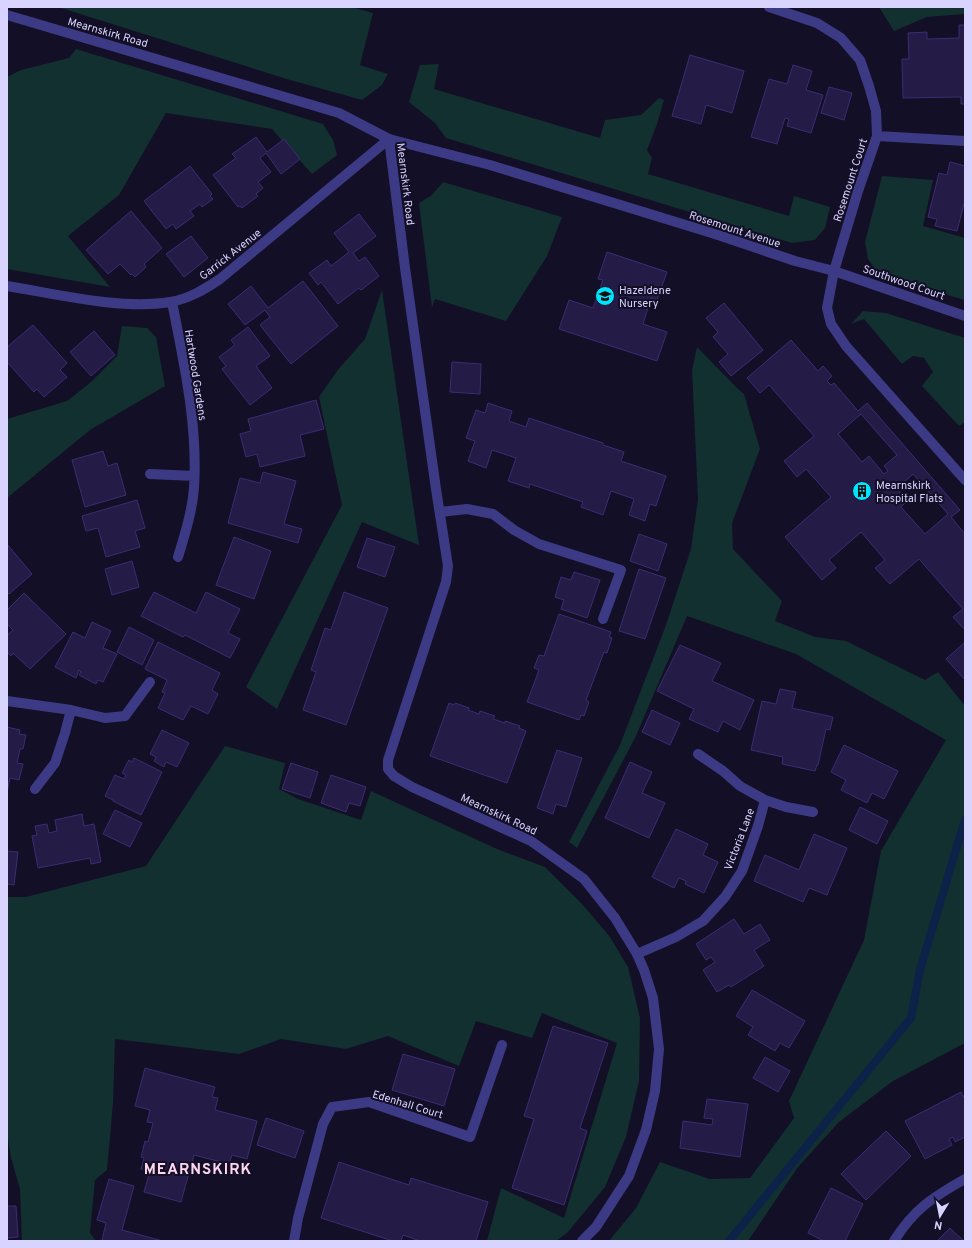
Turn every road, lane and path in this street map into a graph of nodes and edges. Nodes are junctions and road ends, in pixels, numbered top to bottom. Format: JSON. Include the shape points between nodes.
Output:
{"nodes":[{"id":1,"x":769,"y":7,"type":"edge"},
{"id":2,"x":7,"y":14,"type":"edge"},
{"id":3,"x":877,"y":136,"type":"junction"},
{"id":4,"x":389,"y":139,"type":"junction"},
{"id":5,"x":965,"y":140,"type":"edge"},
{"id":6,"x":834,"y":271,"type":"junction"},
{"id":7,"x":7,"y":286,"type":"edge"},
{"id":8,"x":172,"y":302,"type":"junction"},
{"id":9,"x":965,"y":316,"type":"edge"},
{"id":10,"x":963,"y":473,"type":"edge"},
{"id":11,"x":150,"y":474,"type":"dead end"},
{"id":12,"x":194,"y":476,"type":"junction"},
{"id":13,"x":440,"y":512,"type":"junction"},
{"id":14,"x":178,"y":556,"type":"dead end"},
{"id":15,"x":603,"y":619,"type":"dead end"},
{"id":16,"x":150,"y":682,"type":"dead end"},
{"id":17,"x":7,"y":701,"type":"edge"},
{"id":18,"x":71,"y":710,"type":"junction"},
{"id":19,"x":698,"y":754,"type":"dead end"},
{"id":20,"x":36,"y":789,"type":"dead end"},
{"id":21,"x":765,"y":800,"type":"junction"},
{"id":22,"x":813,"y":812,"type":"dead end"},
{"id":23,"x":637,"y":954,"type":"junction"},
{"id":24,"x":502,"y":1044,"type":"dead end"},
{"id":25,"x":965,"y":1178,"type":"edge"},
{"id":26,"x":294,"y":1241,"type":"edge"},
{"id":27,"x":582,"y":1241,"type":"edge"},
{"id":28,"x":894,"y":1241,"type":"edge"}],
"edges":[{"from":1,"to":3,"type":"street","name":"Rosemount Court","via":[[817,24],[841,38],[860,60],[876,111]]},
{"from":2,"to":4,"type":"street","name":"Mearnskirk Road","via":[[339,114]]},
{"from":3,"to":5,"type":"street"},
{"from":3,"to":6,"type":"street","name":"Rosemount Court"},
{"from":4,"to":6,"type":"street","name":"Rosemount Avenue","via":[[490,165]]},
{"from":4,"to":8,"type":"street","name":"Garrick Avenue","via":[[220,279],[200,292]]},
{"from":4,"to":13,"type":"street","name":"Mearnskirk Road"},
{"from":6,"to":9,"type":"street","name":"Southwood Court"},
{"from":6,"to":10,"type":"street","via":[[827,308],[831,324],[846,346]]},
{"from":7,"to":8,"type":"street","name":"Garrick Avenue","via":[[107,302]]},
{"from":8,"to":12,"type":"street","name":"Hartwood Gardens","via":[[191,402]]},
{"from":11,"to":12,"type":"street"},
{"from":12,"to":14,"type":"street","name":"Hartwood Gardens","via":[[188,525]]},
{"from":13,"to":15,"type":"street","via":[[467,509],[492,514],[539,544],[621,570]]},
{"from":13,"to":23,"type":"street","name":"Mearnskirk Road","via":[[448,566],[446,582],[388,760],[388,769],[412,787],[531,841],[584,880],[615,918]]},
{"from":16,"to":18,"type":"street","via":[[125,716],[105,718]]},
{"from":17,"to":18,"type":"street"},
{"from":18,"to":20,"type":"street","via":[[55,763]]},
{"from":19,"to":21,"type":"street","name":"Victoria Lane","via":[[740,786]]},
{"from":21,"to":22,"type":"street","name":"Victoria Lane"},
{"from":21,"to":23,"type":"street","name":"Victoria Lane","via":[[742,871],[725,898],[703,921],[676,937]]},
{"from":23,"to":27,"type":"street","name":"Mearnskirk Road","via":[[653,998],[659,1049],[655,1091],[646,1130],[629,1176],[596,1227]]},
{"from":24,"to":26,"type":"street","name":"Edenhall Court","via":[[470,1137],[369,1102],[332,1107],[323,1124]]},
{"from":25,"to":28,"type":"street","via":[[924,1205],[905,1224]]}]}
